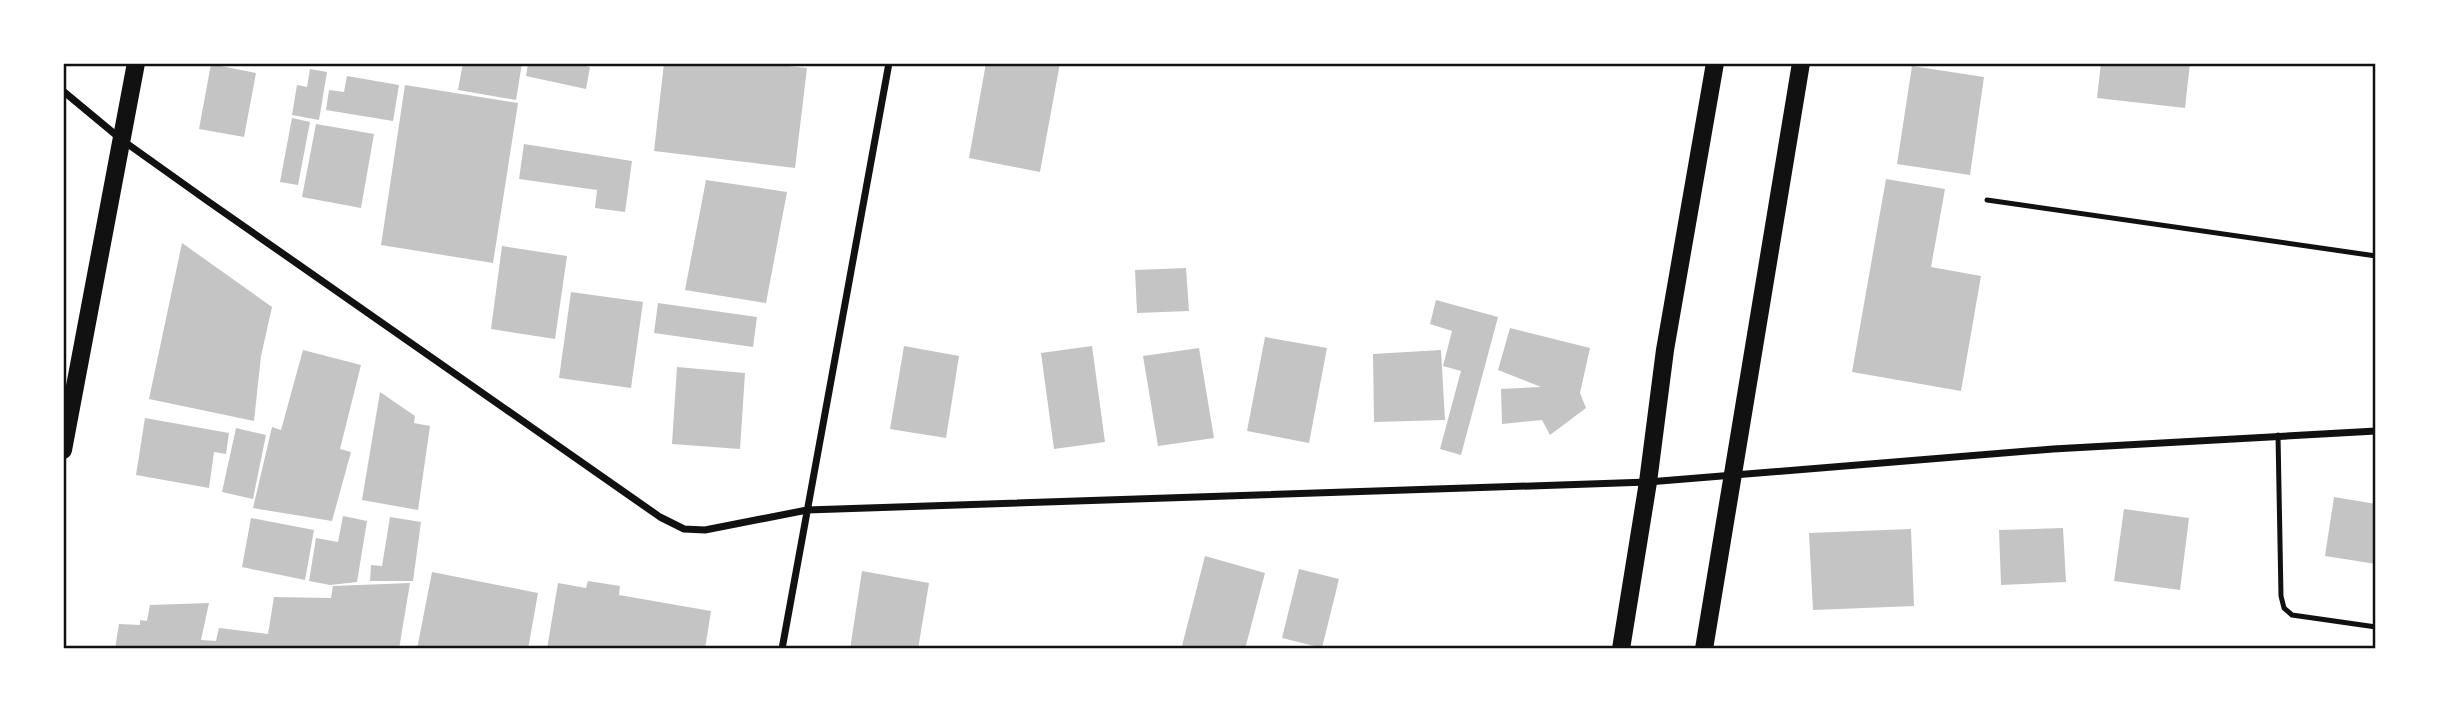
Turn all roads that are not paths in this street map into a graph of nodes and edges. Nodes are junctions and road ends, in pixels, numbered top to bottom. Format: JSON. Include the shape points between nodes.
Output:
{"nodes":[{"id":1,"x":136,"y":63,"type":"edge"},
{"id":2,"x":889,"y":63,"type":"edge"},
{"id":3,"x":1715,"y":63,"type":"edge"},
{"id":4,"x":1801,"y":63,"type":"edge"},
{"id":5,"x":63,"y":91,"type":"edge"},
{"id":6,"x":122,"y":140,"type":"junction"},
{"id":7,"x":1987,"y":200,"type":"dead end"},
{"id":8,"x":2376,"y":256,"type":"edge"},
{"id":9,"x":2376,"y":431,"type":"edge"},
{"id":10,"x":2278,"y":435,"type":"junction"},
{"id":11,"x":63,"y":450,"type":"edge"},
{"id":12,"x":1732,"y":476,"type":"junction"},
{"id":13,"x":1648,"y":482,"type":"junction"},
{"id":14,"x":807,"y":510,"type":"junction"},
{"id":15,"x":2376,"y":627,"type":"edge"},
{"id":16,"x":782,"y":649,"type":"edge"},
{"id":17,"x":1621,"y":649,"type":"edge"},
{"id":18,"x":1704,"y":649,"type":"edge"}],
"edges":[{"from":1,"to":6,"type":"main road"},
{"from":2,"to":14,"type":"street"},
{"from":3,"to":13,"type":"main road","via":[[1665,350]]},
{"from":4,"to":12,"type":"main road"},
{"from":5,"to":6,"type":"street"},
{"from":6,"to":11,"type":"main road"},
{"from":6,"to":14,"type":"street","via":[[660,517],[684,529],[705,530]]},
{"from":7,"to":8,"type":"lane"},
{"from":9,"to":10,"type":"street"},
{"from":10,"to":12,"type":"street"},
{"from":10,"to":15,"type":"lane","via":[[2284,608],[2292,615]]},
{"from":12,"to":13,"type":"street"},
{"from":12,"to":18,"type":"main road"},
{"from":13,"to":14,"type":"street"},
{"from":13,"to":17,"type":"main road"},
{"from":14,"to":16,"type":"street"}]}
